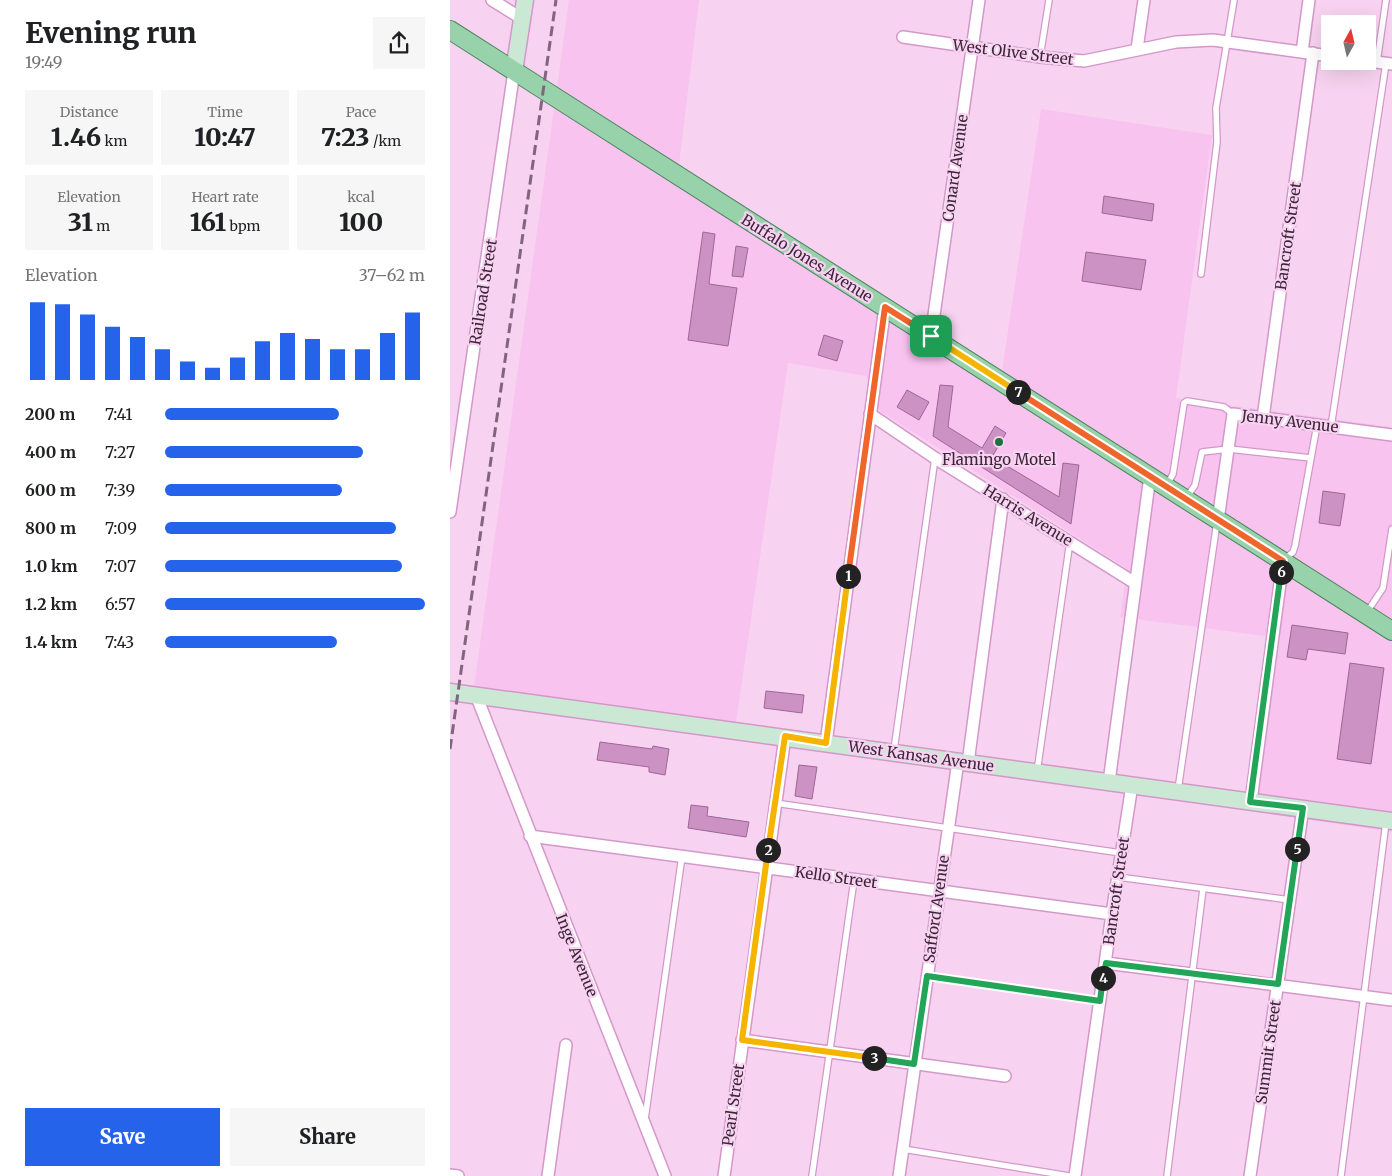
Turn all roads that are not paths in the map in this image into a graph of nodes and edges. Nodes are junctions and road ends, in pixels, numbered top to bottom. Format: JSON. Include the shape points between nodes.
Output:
{"nodes":[{"id":1,"x":492,"y":0,"type":"edge"},
{"id":2,"x":525,"y":0,"type":"edge"},
{"id":3,"x":979,"y":0,"type":"edge"},
{"id":4,"x":1049,"y":0,"type":"edge"},
{"id":5,"x":1144,"y":0,"type":"edge"},
{"id":6,"x":1234,"y":0,"type":"edge"},
{"id":7,"x":1309,"y":0,"type":"edge"},
{"id":8,"x":1386,"y":0,"type":"edge"},
{"id":9,"x":522,"y":18,"type":"junction"},
{"id":10,"x":450,"y":30,"type":"edge"},
{"id":11,"x":903,"y":37,"type":"dead end"},
{"id":12,"x":1227,"y":42,"type":"junction"},
{"id":13,"x":972,"y":47,"type":"junction"},
{"id":14,"x":1138,"y":49,"type":"junction"},
{"id":15,"x":1308,"y":53,"type":"junction"},
{"id":16,"x":1321,"y":55,"type":"edge"},
{"id":17,"x":1040,"y":57,"type":"junction"},
{"id":18,"x":1381,"y":63,"type":"edge"},
{"id":19,"x":514,"y":71,"type":"junction"},
{"id":20,"x":1201,"y":274,"type":"dead end"},
{"id":21,"x":885,"y":307,"type":"junction"},
{"id":22,"x":931,"y":336,"type":"junction"},
{"id":23,"x":870,"y":414,"type":"junction"},
{"id":24,"x":1234,"y":414,"type":"junction"},
{"id":25,"x":1263,"y":418,"type":"junction"},
{"id":26,"x":1317,"y":425,"type":"junction"},
{"id":27,"x":1331,"y":427,"type":"junction"},
{"id":28,"x":1392,"y":434,"type":"edge"},
{"id":29,"x":1229,"y":449,"type":"junction"},
{"id":30,"x":935,"y":458,"type":"junction"},
{"id":31,"x":1311,"y":458,"type":"junction"},
{"id":32,"x":1150,"y":476,"type":"junction"},
{"id":33,"x":1166,"y":486,"type":"junction"},
{"id":34,"x":1003,"y":499,"type":"junction"},
{"id":35,"x":1186,"y":499,"type":"junction"},
{"id":36,"x":450,"y":512,"type":"edge"},
{"id":37,"x":1218,"y":520,"type":"junction"},
{"id":38,"x":1392,"y":530,"type":"edge"},
{"id":39,"x":1070,"y":541,"type":"junction"},
{"id":40,"x":1283,"y":561,"type":"junction"},
{"id":41,"x":1135,"y":583,"type":"junction"},
{"id":42,"x":1366,"y":614,"type":"junction"},
{"id":43,"x":1392,"y":631,"type":"edge"},
{"id":44,"x":450,"y":692,"type":"edge"},
{"id":45,"x":476,"y":696,"type":"junction"},
{"id":46,"x":785,"y":736,"type":"junction"},
{"id":47,"x":826,"y":743,"type":"junction"},
{"id":48,"x":894,"y":752,"type":"junction"},
{"id":49,"x":963,"y":762,"type":"junction"},
{"id":50,"x":1037,"y":772,"type":"junction"},
{"id":51,"x":1109,"y":782,"type":"junction"},
{"id":52,"x":1132,"y":785,"type":"junction"},
{"id":53,"x":1178,"y":791,"type":"junction"},
{"id":54,"x":775,"y":802,"type":"junction"},
{"id":55,"x":1250,"y":802,"type":"junction"},
{"id":56,"x":1303,"y":808,"type":"junction"},
{"id":57,"x":1389,"y":820,"type":"edge"},
{"id":58,"x":948,"y":828,"type":"junction"},
{"id":59,"x":530,"y":836,"type":"junction"},
{"id":60,"x":1122,"y":853,"type":"junction"},
{"id":61,"x":682,"y":856,"type":"junction"},
{"id":62,"x":766,"y":867,"type":"junction"},
{"id":63,"x":1118,"y":877,"type":"junction"},
{"id":64,"x":854,"y":880,"type":"junction"},
{"id":65,"x":1203,"y":889,"type":"junction"},
{"id":66,"x":939,"y":892,"type":"junction"},
{"id":67,"x":1290,"y":900,"type":"junction"},
{"id":68,"x":1112,"y":914,"type":"junction"},
{"id":69,"x":1106,"y":963,"type":"junction"},
{"id":70,"x":1192,"y":974,"type":"junction"},
{"id":71,"x":927,"y":976,"type":"junction"},
{"id":72,"x":1278,"y":984,"type":"junction"},
{"id":73,"x":1365,"y":996,"type":"junction"},
{"id":74,"x":1392,"y":1000,"type":"edge"},
{"id":75,"x":1100,"y":1001,"type":"junction"},
{"id":76,"x":742,"y":1040,"type":"junction"},
{"id":77,"x":566,"y":1046,"type":"dead end"},
{"id":78,"x":830,"y":1052,"type":"junction"},
{"id":79,"x":914,"y":1064,"type":"junction"},
{"id":80,"x":1005,"y":1076,"type":"dead end"},
{"id":81,"x":644,"y":1123,"type":"junction"},
{"id":82,"x":902,"y":1149,"type":"junction"},
{"id":83,"x":450,"y":1175,"type":"edge"},
{"id":84,"x":458,"y":1176,"type":"edge"},
{"id":85,"x":548,"y":1176,"type":"edge"},
{"id":86,"x":665,"y":1176,"type":"edge"},
{"id":87,"x":724,"y":1176,"type":"edge"},
{"id":88,"x":812,"y":1176,"type":"edge"},
{"id":89,"x":899,"y":1176,"type":"edge"},
{"id":90,"x":1069,"y":1176,"type":"edge"},
{"id":91,"x":1075,"y":1176,"type":"edge"},
{"id":92,"x":1167,"y":1176,"type":"edge"},
{"id":93,"x":1250,"y":1176,"type":"edge"},
{"id":94,"x":1341,"y":1176,"type":"edge"}],
"edges":[{"from":1,"to":9,"type":"street"},
{"from":2,"to":9,"type":"street"},
{"from":3,"to":13,"type":"street","name":"Conard Avenue"},
{"from":4,"to":17,"type":"lane"},
{"from":5,"to":14,"type":"street"},
{"from":6,"to":12,"type":"lane"},
{"from":7,"to":15,"type":"street","name":"Bancroft Street"},
{"from":8,"to":18,"type":"lane"},
{"from":9,"to":19,"type":"street"},
{"from":10,"to":19,"type":"main road","name":"Buffalo Jones Avenue"},
{"from":11,"to":13,"type":"street","name":"West Olive Street"},
{"from":12,"to":14,"type":"street","name":"West Olive Street","via":[[1176,42]]},
{"from":12,"to":15,"type":"street","name":"West Olive Street"},
{"from":12,"to":20,"type":"lane","via":[[1216,108],[1217,142]]},
{"from":13,"to":17,"type":"street","name":"West Olive Street"},
{"from":13,"to":22,"type":"street","name":"Conard Avenue"},
{"from":14,"to":17,"type":"street","name":"West Olive Street","via":[[1084,61]]},
{"from":15,"to":16,"type":"street","name":"West Olive Street"},
{"from":15,"to":25,"type":"street","name":"Bancroft Street"},
{"from":18,"to":27,"type":"lane"},
{"from":19,"to":21,"type":"main road","name":"Buffalo Jones Avenue"},
{"from":19,"to":36,"type":"street","name":"Railroad Street"},
{"from":21,"to":22,"type":"main road","name":"Buffalo Jones Avenue"},
{"from":21,"to":23,"type":"street"},
{"from":22,"to":32,"type":"main road","name":"Buffalo Jones Avenue"},
{"from":23,"to":30,"type":"street","name":"Harris Avenue"},
{"from":23,"to":47,"type":"street"},
{"from":24,"to":25,"type":"street","name":"Jenny Avenue"},
{"from":24,"to":29,"type":"street","name":"Jenny Avenue"},
{"from":24,"to":33,"type":"lane","via":[[1224,407],[1184,403],[1173,474]]},
{"from":25,"to":26,"type":"street","name":"Jenny Avenue"},
{"from":26,"to":27,"type":"street","name":"Jenny Avenue"},
{"from":26,"to":31,"type":"lane"},
{"from":27,"to":28,"type":"street","name":"Jenny Avenue"},
{"from":29,"to":31,"type":"lane"},
{"from":29,"to":35,"type":"lane","via":[[1202,452],[1195,485]]},
{"from":29,"to":37,"type":"street","name":"Jenny Avenue"},
{"from":30,"to":34,"type":"street","name":"Harris Avenue"},
{"from":30,"to":48,"type":"lane"},
{"from":31,"to":40,"type":"lane","via":[[1295,546]]},
{"from":32,"to":33,"type":"main road","name":"Buffalo Jones Avenue"},
{"from":32,"to":41,"type":"street"},
{"from":33,"to":35,"type":"main road","name":"Buffalo Jones Avenue"},
{"from":34,"to":39,"type":"street","name":"Harris Avenue"},
{"from":34,"to":49,"type":"street","name":"Safford Avenue"},
{"from":35,"to":37,"type":"main road","name":"Buffalo Jones Avenue"},
{"from":37,"to":40,"type":"main road","name":"Buffalo Jones Avenue"},
{"from":37,"to":53,"type":"lane"},
{"from":38,"to":42,"type":"lane","via":[[1383,588]]},
{"from":39,"to":41,"type":"street","name":"Harris Avenue"},
{"from":39,"to":50,"type":"lane"},
{"from":40,"to":42,"type":"main road","name":"Buffalo Jones Avenue"},
{"from":40,"to":55,"type":"street"},
{"from":41,"to":51,"type":"street"},
{"from":42,"to":43,"type":"main road","name":"Buffalo Jones Avenue"},
{"from":44,"to":45,"type":"street","name":"West Kansas Avenue"},
{"from":45,"to":46,"type":"street","name":"West Kansas Avenue"},
{"from":45,"to":59,"type":"street","name":"Inge Avenue"},
{"from":46,"to":47,"type":"street","name":"West Kansas Avenue"},
{"from":46,"to":54,"type":"street","name":"Pearl Street"},
{"from":47,"to":48,"type":"street","name":"West Kansas Avenue"},
{"from":48,"to":49,"type":"street","name":"West Kansas Avenue"},
{"from":49,"to":50,"type":"street","name":"West Kansas Avenue"},
{"from":49,"to":58,"type":"street","name":"Safford Avenue"},
{"from":50,"to":51,"type":"street","name":"West Kansas Avenue"},
{"from":51,"to":52,"type":"street","name":"West Kansas Avenue"},
{"from":52,"to":53,"type":"street","name":"West Kansas Avenue"},
{"from":52,"to":60,"type":"street","name":"Bancroft Street"},
{"from":53,"to":55,"type":"street","name":"West Kansas Avenue"},
{"from":54,"to":58,"type":"lane"},
{"from":54,"to":62,"type":"street","name":"Pearl Street"},
{"from":55,"to":56,"type":"street","name":"West Kansas Avenue"},
{"from":56,"to":57,"type":"street","name":"West Kansas Avenue"},
{"from":56,"to":67,"type":"street","name":"Summit Street"},
{"from":57,"to":73,"type":"lane"},
{"from":58,"to":60,"type":"lane"},
{"from":58,"to":66,"type":"street","name":"Safford Avenue"},
{"from":59,"to":61,"type":"street","name":"Kello Street"},
{"from":59,"to":81,"type":"street","name":"Inge Avenue"},
{"from":60,"to":63,"type":"street","name":"Bancroft Street"},
{"from":61,"to":62,"type":"street","name":"Kello Street"},
{"from":61,"to":81,"type":"lane"},
{"from":62,"to":64,"type":"street","name":"Kello Street"},
{"from":62,"to":76,"type":"street","name":"Pearl Street"},
{"from":63,"to":65,"type":"lane"},
{"from":63,"to":68,"type":"street","name":"Bancroft Street"},
{"from":64,"to":66,"type":"street","name":"Kello Street"},
{"from":64,"to":78,"type":"lane"},
{"from":65,"to":67,"type":"lane"},
{"from":65,"to":70,"type":"lane"},
{"from":66,"to":68,"type":"street","name":"Kello Street"},
{"from":66,"to":71,"type":"street","name":"Safford Avenue"},
{"from":67,"to":72,"type":"street","name":"Summit Street"},
{"from":68,"to":69,"type":"street","name":"Bancroft Street"},
{"from":69,"to":70,"type":"street"},
{"from":69,"to":75,"type":"street","name":"Bancroft Street"},
{"from":70,"to":72,"type":"street"},
{"from":70,"to":92,"type":"lane"},
{"from":71,"to":75,"type":"lane"},
{"from":71,"to":79,"type":"street","name":"Safford Avenue"},
{"from":72,"to":73,"type":"street"},
{"from":72,"to":93,"type":"street","name":"Summit Street"},
{"from":73,"to":74,"type":"street"},
{"from":73,"to":94,"type":"lane"},
{"from":75,"to":91,"type":"street","name":"Bancroft Street"},
{"from":76,"to":78,"type":"street"},
{"from":76,"to":87,"type":"street","name":"Pearl Street"},
{"from":77,"to":85,"type":"street"},
{"from":78,"to":79,"type":"street"},
{"from":78,"to":88,"type":"lane"},
{"from":79,"to":80,"type":"street"},
{"from":79,"to":82,"type":"street","name":"Safford Avenue"},
{"from":81,"to":86,"type":"street","name":"Inge Avenue"},
{"from":82,"to":89,"type":"street","name":"Safford Avenue"},
{"from":82,"to":90,"type":"lane"},
{"from":83,"to":84,"type":"street"}]}
